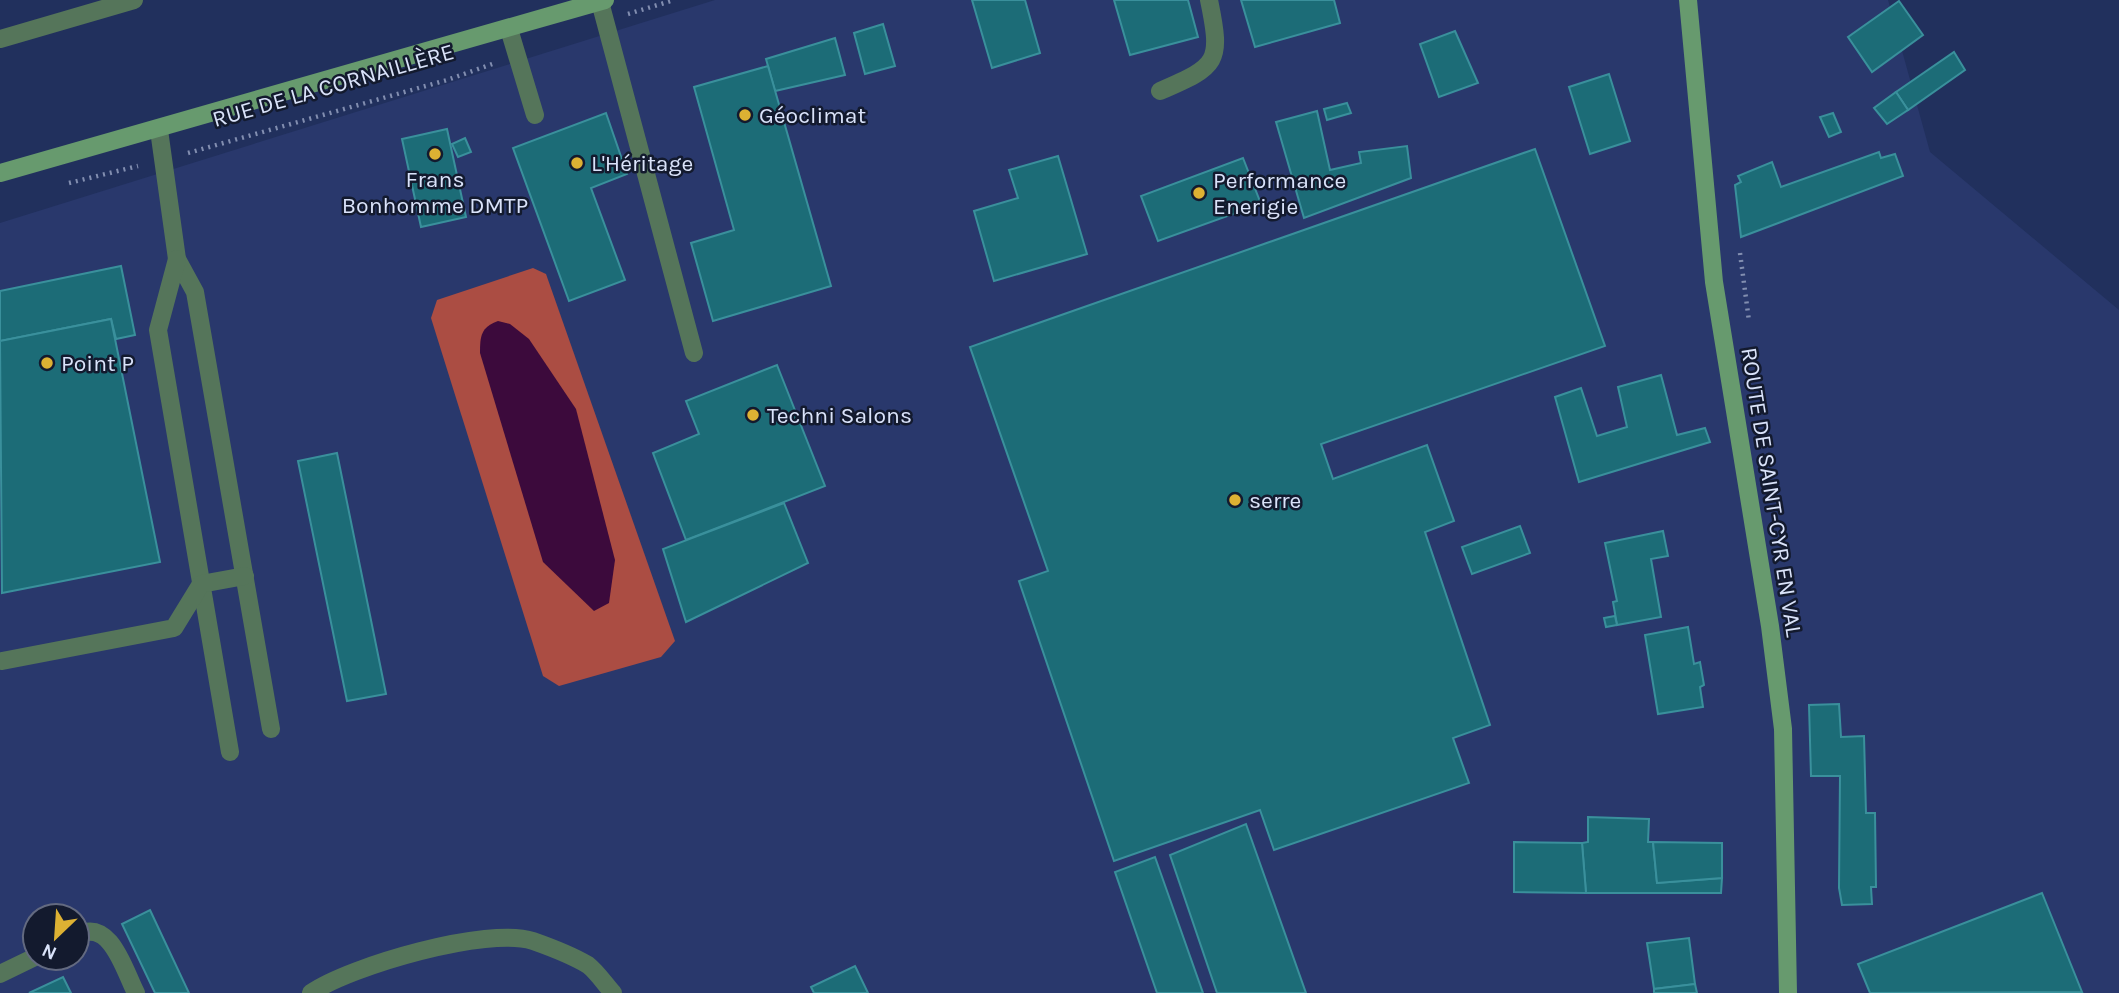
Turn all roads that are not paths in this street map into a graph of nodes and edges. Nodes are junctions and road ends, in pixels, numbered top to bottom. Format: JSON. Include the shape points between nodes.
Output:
{"nodes":[{"id":1,"x":134,"y":0,"type":"edge"},
{"id":2,"x":1209,"y":0,"type":"edge"},
{"id":3,"x":1688,"y":0,"type":"edge"},
{"id":4,"x":603,"y":1,"type":"edge"},
{"id":5,"x":509,"y":29,"type":"junction"},
{"id":6,"x":0,"y":39,"type":"edge"},
{"id":7,"x":1160,"y":91,"type":"dead end"},
{"id":8,"x":535,"y":116,"type":"dead end"},
{"id":9,"x":159,"y":130,"type":"junction"},
{"id":10,"x":0,"y":173,"type":"edge"},
{"id":11,"x":177,"y":259,"type":"junction"},
{"id":12,"x":694,"y":353,"type":"dead end"},
{"id":13,"x":246,"y":576,"type":"junction"},
{"id":14,"x":201,"y":584,"type":"junction"},
{"id":15,"x":2,"y":661,"type":"dead end"},
{"id":16,"x":271,"y":729,"type":"dead end"},
{"id":17,"x":230,"y":752,"type":"dead end"},
{"id":18,"x":91,"y":931,"type":"edge"},
{"id":19,"x":21,"y":964,"type":"edge"},
{"id":20,"x":0,"y":974,"type":"edge"},
{"id":21,"x":136,"y":993,"type":"edge"},
{"id":22,"x":311,"y":993,"type":"edge"},
{"id":23,"x":613,"y":993,"type":"edge"},
{"id":24,"x":1788,"y":993,"type":"edge"}],
"edges":[{"from":1,"to":6,"type":"lane"},
{"from":2,"to":7,"type":"lane","via":[[1217,40],[1205,72]]},
{"from":3,"to":24,"type":"street","name":"ROUTE DE SAINT-CYR EN VAL","via":[[1714,282],[1783,729]]},
{"from":4,"to":5,"type":"street","name":"RUE DE LA CORNAILLÈRE"},
{"from":4,"to":12,"type":"lane"},
{"from":5,"to":8,"type":"lane"},
{"from":5,"to":9,"type":"street","name":"RUE DE LA CORNAILLÈRE"},
{"from":9,"to":10,"type":"street","name":"RUE DE LA CORNAILLÈRE"},
{"from":9,"to":11,"type":"lane"},
{"from":11,"to":13,"type":"lane","via":[[195,292]]},
{"from":11,"to":14,"type":"lane","via":[[158,330]]},
{"from":13,"to":14,"type":"lane"},
{"from":13,"to":16,"type":"lane"},
{"from":14,"to":15,"type":"lane","via":[[174,628]]},
{"from":14,"to":17,"type":"lane"},
{"from":18,"to":21,"type":"lane","via":[[110,940]]},
{"from":19,"to":20,"type":"lane"},
{"from":22,"to":23,"type":"lane","via":[[327,982],[400,955],[488,940],[531,940],[589,966]]}]}
